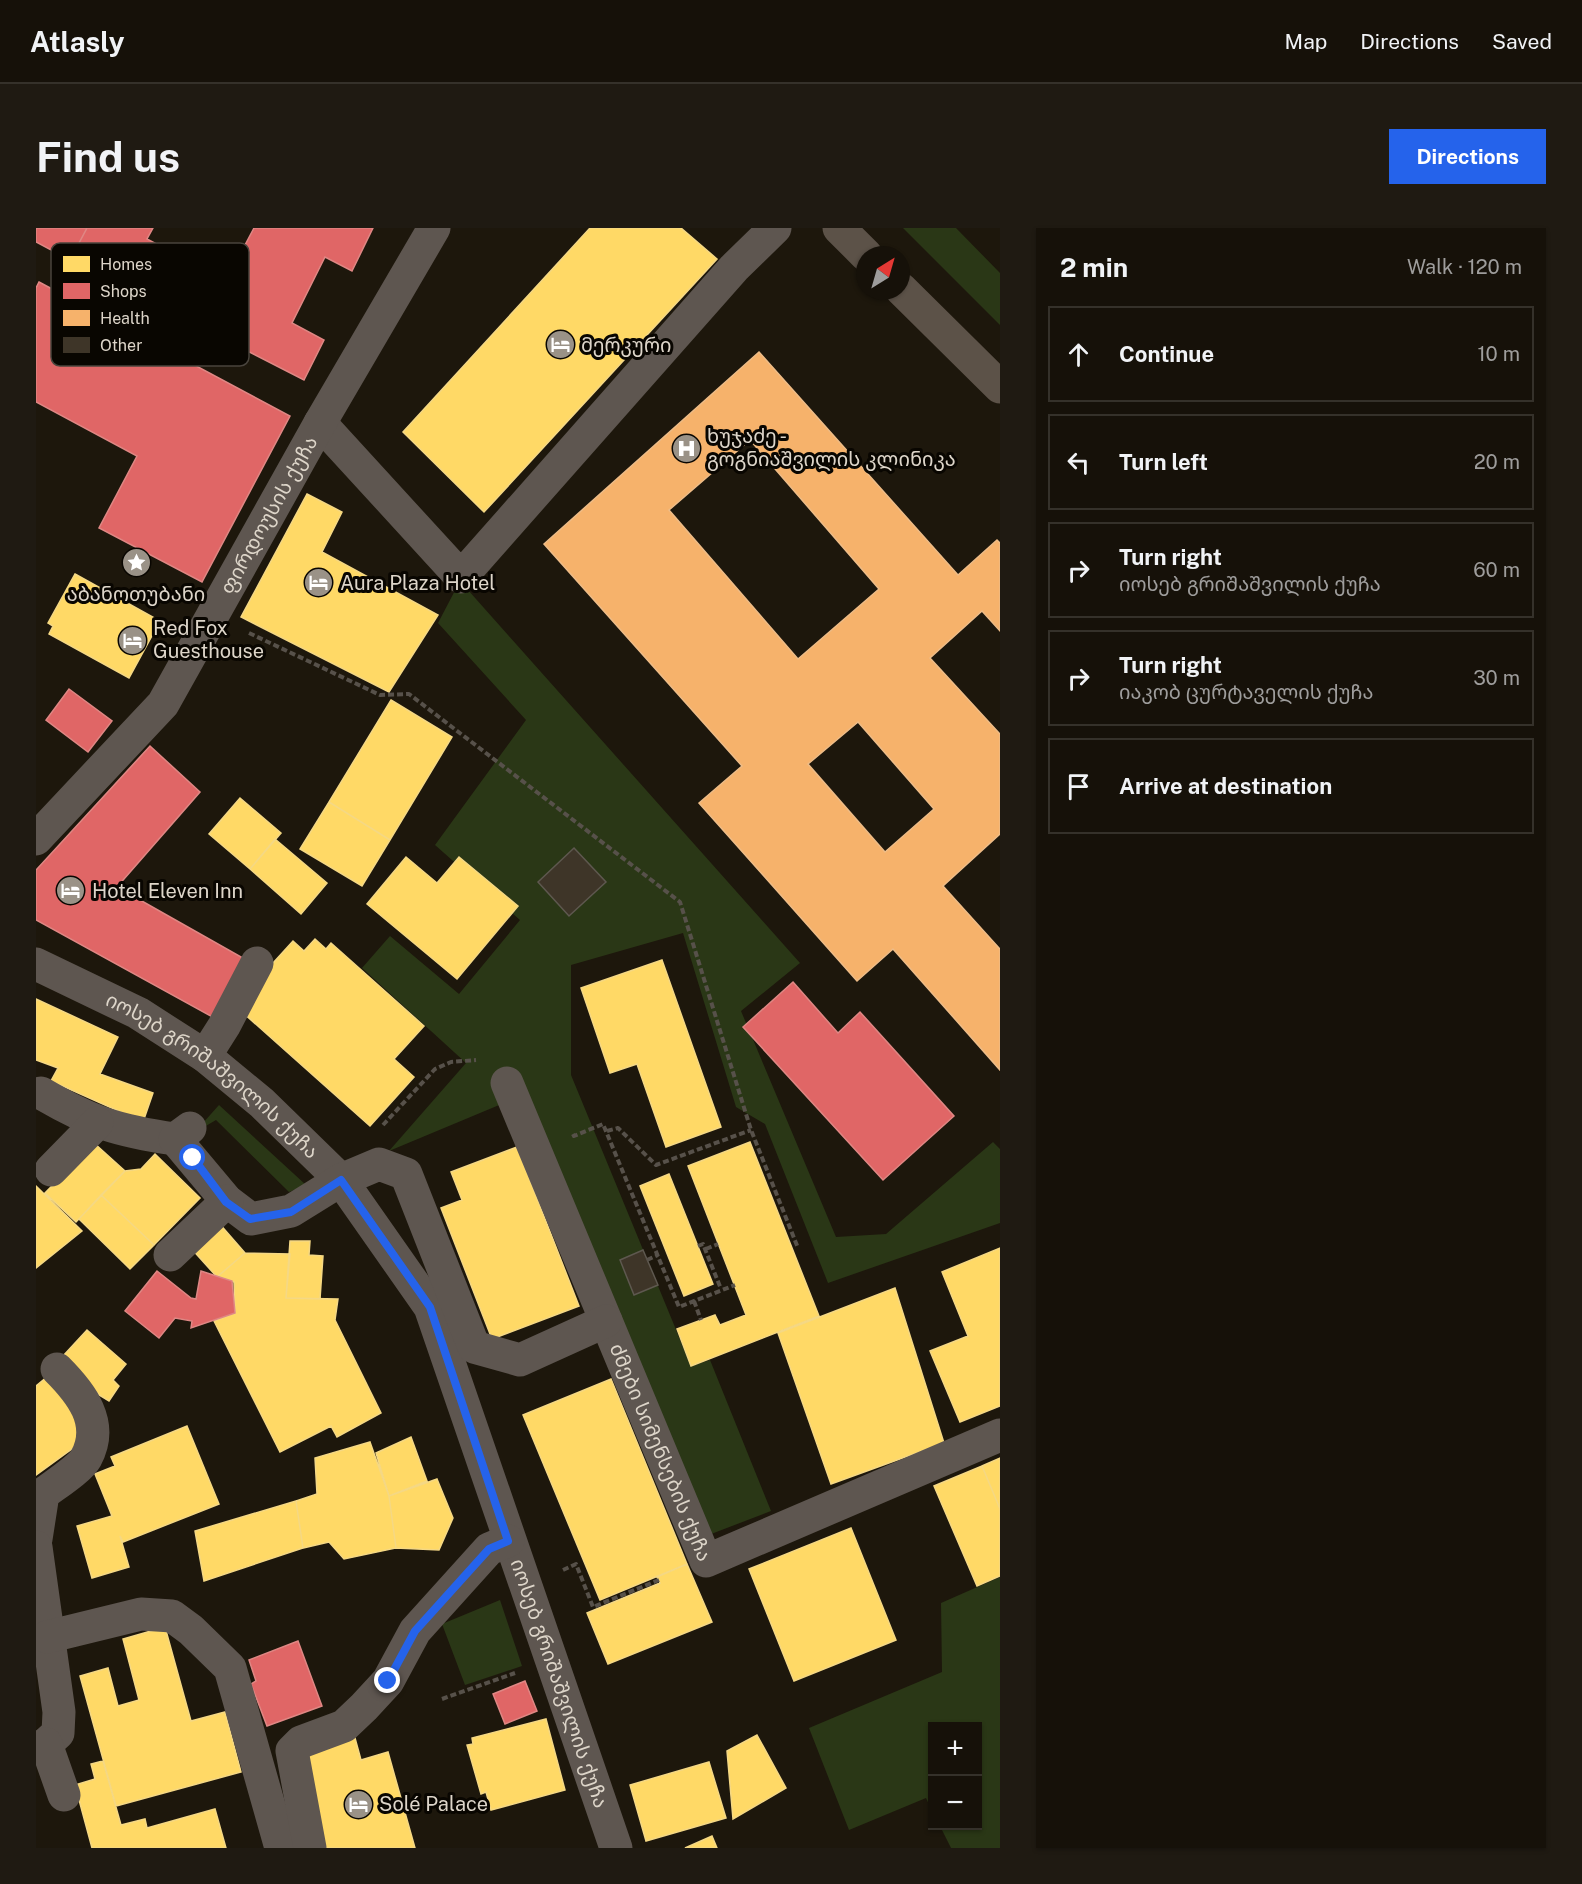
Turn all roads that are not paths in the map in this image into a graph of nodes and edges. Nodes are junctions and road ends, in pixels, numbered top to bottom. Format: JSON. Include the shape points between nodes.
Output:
{"nodes":[{"id":1,"x":434,"y":228,"type":"edge"},
{"id":2,"x":775,"y":228,"type":"edge"},
{"id":3,"x":839,"y":228,"type":"edge"},
{"id":4,"x":857,"y":246,"type":"edge"},
{"id":5,"x":910,"y":298,"type":"edge"},
{"id":6,"x":1000,"y":387,"type":"edge"},
{"id":7,"x":320,"y":423,"type":"junction"},
{"id":8,"x":36,"y":839,"type":"edge"},
{"id":9,"x":257,"y":963,"type":"dead end"},
{"id":10,"x":36,"y":964,"type":"edge"},
{"id":11,"x":205,"y":1056,"type":"junction"},
{"id":12,"x":507,"y":1083,"type":"road end"},
{"id":13,"x":41,"y":1093,"type":"dead end"},
{"id":14,"x":97,"y":1123,"type":"junction"},
{"id":15,"x":51,"y":1170,"type":"dead end"},
{"id":16,"x":341,"y":1180,"type":"junction"},
{"id":17,"x":226,"y":1202,"type":"junction"},
{"id":18,"x":170,"y":1255,"type":"dead end"},
{"id":19,"x":606,"y":1321,"type":"junction"},
{"id":20,"x":57,"y":1369,"type":"dead end"},
{"id":21,"x":1000,"y":1435,"type":"edge"},
{"id":22,"x":36,"y":1539,"type":"edge"},
{"id":23,"x":508,"y":1541,"type":"junction"},
{"id":24,"x":36,"y":1547,"type":"edge"},
{"id":25,"x":42,"y":1632,"type":"edge"},
{"id":26,"x":41,"y":1744,"type":"edge"},
{"id":27,"x":64,"y":1795,"type":"dead end"},
{"id":28,"x":281,"y":1848,"type":"edge"},
{"id":29,"x":310,"y":1848,"type":"edge"},
{"id":30,"x":616,"y":1848,"type":"edge"}],
"edges":[{"from":1,"to":7,"type":"street","name":"ფირდოუსის ქუჩა"},
{"from":2,"to":7,"type":"street","via":[[734,268],[461,577]]},
{"from":3,"to":4,"type":"highway"},
{"from":5,"to":6,"type":"highway"},
{"from":7,"to":8,"type":"street","name":"ფირდოუსის ქუჩა","via":[[163,704]]},
{"from":9,"to":11,"type":"street"},
{"from":10,"to":11,"type":"street","name":"იოსებ გრიშაშვილის ქუჩა","via":[[138,1013]]},
{"from":11,"to":16,"type":"street","name":"იოსებ გრიშაშვილის ქუჩა","via":[[262,1103]]},
{"from":12,"to":19,"type":"street","name":"ძმები სიმენსების ქუჩა"},
{"from":13,"to":14,"type":"street"},
{"from":14,"to":15,"type":"street"},
{"from":14,"to":17,"type":"street","via":[[136,1133],[182,1133]]},
{"from":16,"to":17,"type":"street","via":[[291,1212],[250,1219]]},
{"from":16,"to":19,"type":"street","via":[[379,1164],[406,1174],[474,1347],[520,1360]]},
{"from":16,"to":23,"type":"street","name":"იოსებ გრიშაშვილის ქუჩა","via":[[430,1307]]},
{"from":17,"to":18,"type":"street"},
{"from":19,"to":21,"type":"street","name":"ძმები სიმენსების ქუჩა","via":[[706,1561]]},
{"from":20,"to":22,"type":"street","via":[[80,1392],[93,1427],[85,1460],[43,1494]]},
{"from":23,"to":29,"type":"street","via":[[489,1549],[415,1631],[388,1681],[364,1707],[344,1726],[301,1742],[292,1751]]},
{"from":23,"to":30,"type":"street","name":"იოსებ გრიშაშვილის ქუჩა"},
{"from":24,"to":25,"type":"street"},
{"from":25,"to":26,"type":"street","via":[[59,1712],[58,1733]]},
{"from":25,"to":28,"type":"street","via":[[141,1614],[172,1616],[191,1630],[230,1668]]},
{"from":26,"to":27,"type":"street"}]}
